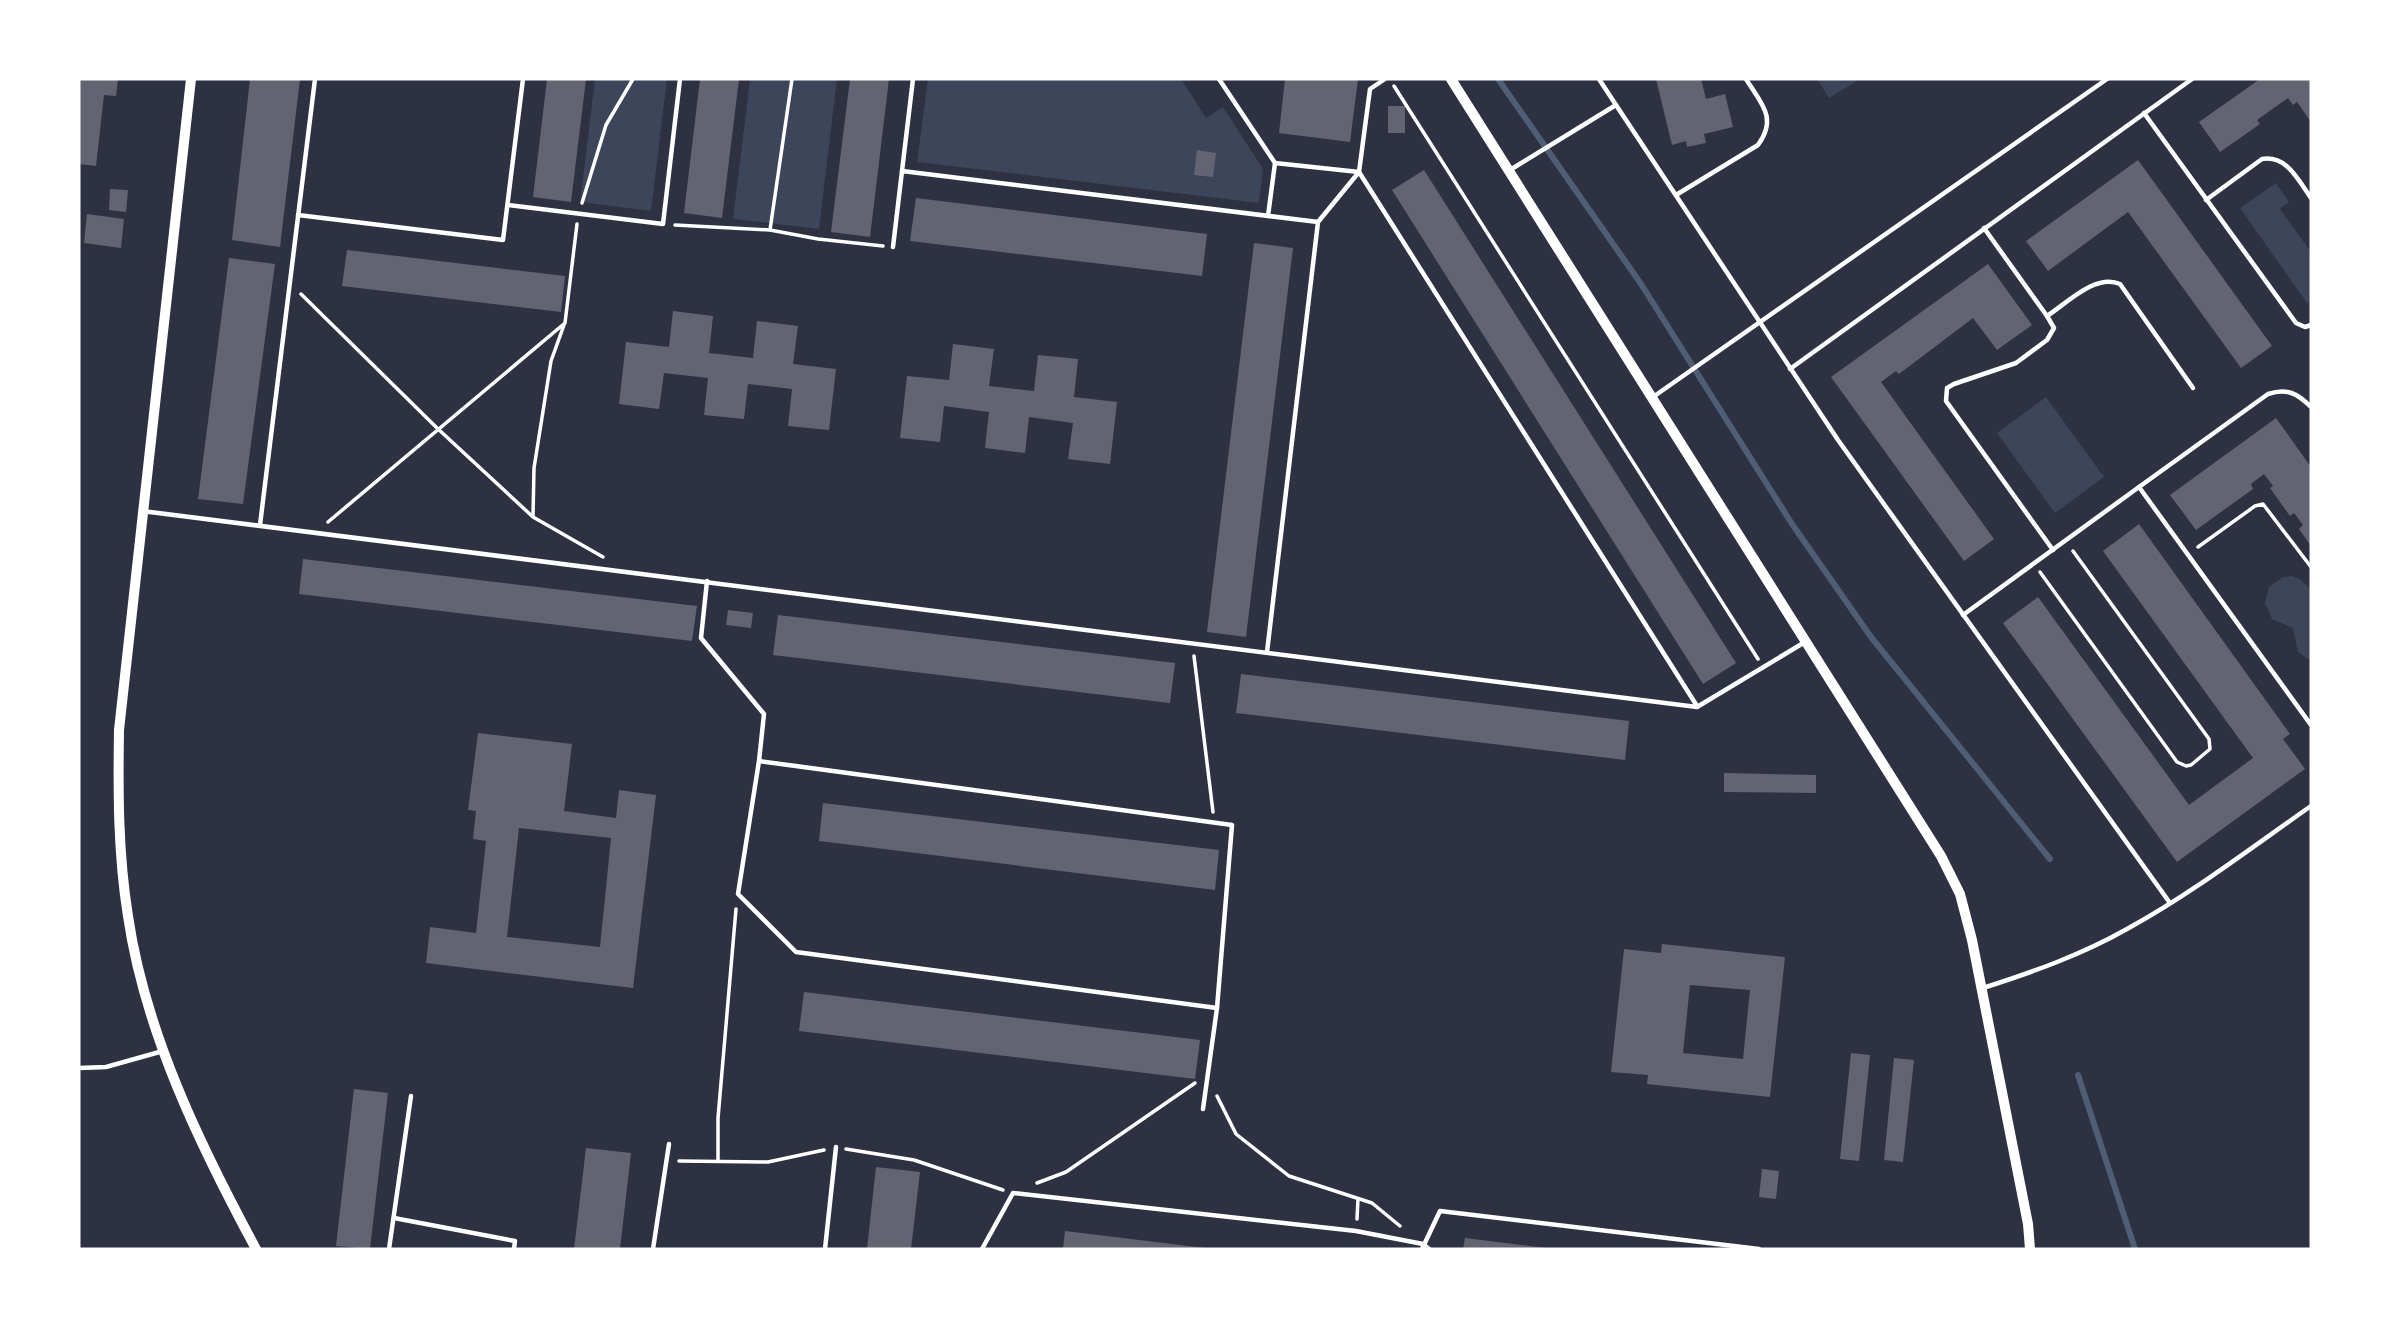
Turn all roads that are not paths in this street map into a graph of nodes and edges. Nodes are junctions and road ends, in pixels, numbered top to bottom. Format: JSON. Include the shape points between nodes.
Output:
{"nodes":[{"id":1,"x":191,"y":79,"type":"edge"},
{"id":2,"x":314,"y":79,"type":"edge"},
{"id":3,"x":523,"y":79,"type":"edge"},
{"id":4,"x":680,"y":79,"type":"edge"},
{"id":5,"x":913,"y":79,"type":"edge"},
{"id":6,"x":1219,"y":79,"type":"edge"},
{"id":7,"x":1387,"y":79,"type":"edge"},
{"id":8,"x":1451,"y":79,"type":"edge"},
{"id":9,"x":1599,"y":79,"type":"edge"},
{"id":10,"x":1746,"y":79,"type":"edge"},
{"id":11,"x":2107,"y":79,"type":"edge"},
{"id":12,"x":2192,"y":79,"type":"edge"},
{"id":13,"x":1616,"y":105,"type":"junction"},
{"id":14,"x":2144,"y":113,"type":"junction"},
{"id":15,"x":1275,"y":163,"type":"junction"},
{"id":16,"x":1509,"y":170,"type":"junction"},
{"id":17,"x":902,"y":172,"type":"junction"},
{"id":18,"x":1359,"y":172,"type":"junction"},
{"id":19,"x":1676,"y":195,"type":"junction"},
{"id":20,"x":2311,"y":198,"type":"edge"},
{"id":21,"x":2206,"y":200,"type":"junction"},
{"id":22,"x":508,"y":205,"type":"junction"},
{"id":23,"x":298,"y":215,"type":"junction"},
{"id":24,"x":1268,"y":216,"type":"junction"},
{"id":25,"x":1318,"y":222,"type":"junction"},
{"id":26,"x":1984,"y":229,"type":"junction"},
{"id":27,"x":893,"y":247,"type":"road end"},
{"id":28,"x":2048,"y":316,"type":"junction"},
{"id":29,"x":1759,"y":322,"type":"junction"},
{"id":30,"x":2311,"y":325,"type":"edge"},
{"id":31,"x":1790,"y":369,"type":"junction"},
{"id":32,"x":2193,"y":388,"type":"dead end"},
{"id":33,"x":1652,"y":397,"type":"junction"},
{"id":34,"x":2311,"y":407,"type":"edge"},
{"id":35,"x":2139,"y":487,"type":"junction"},
{"id":36,"x":142,"y":511,"type":"junction"},
{"id":37,"x":260,"y":525,"type":"junction"},
{"id":38,"x":2053,"y":550,"type":"junction"},
{"id":39,"x":707,"y":581,"type":"junction"},
{"id":40,"x":1963,"y":615,"type":"junction"},
{"id":41,"x":1807,"y":641,"type":"junction"},
{"id":42,"x":1267,"y":652,"type":"junction"},
{"id":43,"x":1697,"y":707,"type":"junction"},
{"id":44,"x":2311,"y":725,"type":"edge"},
{"id":45,"x":760,"y":761,"type":"junction"},
{"id":46,"x":2311,"y":806,"type":"edge"},
{"id":47,"x":2170,"y":903,"type":"junction"},
{"id":48,"x":1982,"y":988,"type":"junction"},
{"id":49,"x":1217,"y":1008,"type":"junction"},
{"id":50,"x":164,"y":1050,"type":"junction"},
{"id":51,"x":79,"y":1068,"type":"edge"},
{"id":52,"x":411,"y":1096,"type":"dead end"},
{"id":53,"x":1203,"y":1109,"type":"dead end"},
{"id":54,"x":668,"y":1144,"type":"dead end"},
{"id":55,"x":836,"y":1147,"type":"road end"},
{"id":56,"x":394,"y":1218,"type":"junction"},
{"id":57,"x":1422,"y":1247,"type":"edge"},
{"id":58,"x":256,"y":1249,"type":"edge"},
{"id":59,"x":389,"y":1249,"type":"edge"},
{"id":60,"x":514,"y":1249,"type":"edge"},
{"id":61,"x":653,"y":1249,"type":"edge"},
{"id":62,"x":825,"y":1249,"type":"edge"},
{"id":63,"x":982,"y":1249,"type":"edge"},
{"id":64,"x":1429,"y":1249,"type":"edge"},
{"id":65,"x":1759,"y":1249,"type":"edge"},
{"id":66,"x":2030,"y":1249,"type":"edge"}],
"edges":[{"from":1,"to":36,"type":"street"},
{"from":2,"to":23,"type":"lane"},
{"from":3,"to":22,"type":"lane"},
{"from":4,"to":22,"type":"lane","via":[[663,224]]},
{"from":5,"to":17,"type":"lane"},
{"from":6,"to":15,"type":"lane"},
{"from":7,"to":18,"type":"lane","via":[[1370,89]]},
{"from":8,"to":16,"type":"street"},
{"from":9,"to":13,"type":"lane"},
{"from":10,"to":19,"type":"lane","via":[[1765,109],[1766,134],[1758,145]]},
{"from":11,"to":29,"type":"lane"},
{"from":12,"to":14,"type":"lane"},
{"from":13,"to":16,"type":"lane"},
{"from":13,"to":19,"type":"lane"},
{"from":14,"to":21,"type":"lane"},
{"from":14,"to":26,"type":"lane"},
{"from":15,"to":18,"type":"lane"},
{"from":15,"to":24,"type":"lane"},
{"from":16,"to":33,"type":"street"},
{"from":17,"to":24,"type":"lane"},
{"from":17,"to":27,"type":"lane"},
{"from":18,"to":25,"type":"lane"},
{"from":18,"to":43,"type":"lane"},
{"from":19,"to":29,"type":"lane"},
{"from":20,"to":21,"type":"lane","via":[[2289,167],[2271,157]]},
{"from":21,"to":30,"type":"lane","via":[[2296,323]]},
{"from":22,"to":23,"type":"lane","via":[[503,240]]},
{"from":23,"to":37,"type":"lane"},
{"from":24,"to":25,"type":"lane"},
{"from":25,"to":42,"type":"lane"},
{"from":26,"to":28,"type":"lane"},
{"from":26,"to":31,"type":"lane"},
{"from":28,"to":32,"type":"lane","via":[[2105,280],[2120,284]]},
{"from":28,"to":38,"type":"lane","via":[[2053,328],[2047,340],[2016,363],[1954,384],[1945,395]]},
{"from":29,"to":31,"type":"lane"},
{"from":29,"to":33,"type":"lane"},
{"from":31,"to":40,"type":"lane"},
{"from":33,"to":41,"type":"street"},
{"from":34,"to":35,"type":"lane","via":[[2292,392],[2268,394]]},
{"from":35,"to":38,"type":"lane"},
{"from":35,"to":44,"type":"lane"},
{"from":36,"to":37,"type":"lane"},
{"from":36,"to":50,"type":"street","via":[[119,730],[118,825],[128,918],[144,990]]},
{"from":37,"to":39,"type":"lane"},
{"from":38,"to":40,"type":"lane"},
{"from":39,"to":42,"type":"lane"},
{"from":39,"to":45,"type":"lane","via":[[701,638],[764,714]]},
{"from":40,"to":47,"type":"lane"},
{"from":41,"to":43,"type":"lane"},
{"from":41,"to":48,"type":"street","via":[[1946,865],[1960,894]]},
{"from":42,"to":43,"type":"lane"},
{"from":45,"to":49,"type":"lane","via":[[738,894],[796,952]]},
{"from":45,"to":49,"type":"lane","via":[[1232,825]]},
{"from":46,"to":47,"type":"lane"},
{"from":47,"to":48,"type":"lane","via":[[2075,955]]},
{"from":48,"to":66,"type":"street"},
{"from":49,"to":53,"type":"lane"},
{"from":50,"to":51,"type":"lane","via":[[106,1067]]},
{"from":50,"to":58,"type":"street","via":[[194,1128]]},
{"from":52,"to":56,"type":"lane"},
{"from":54,"to":61,"type":"lane"},
{"from":55,"to":62,"type":"lane"},
{"from":56,"to":59,"type":"lane"},
{"from":56,"to":60,"type":"lane","via":[[515,1241]]},
{"from":57,"to":63,"type":"lane","via":[[1356,1231],[1013,1193]]},
{"from":57,"to":64,"type":"lane"},
{"from":57,"to":65,"type":"lane","via":[[1440,1211]]}]}
